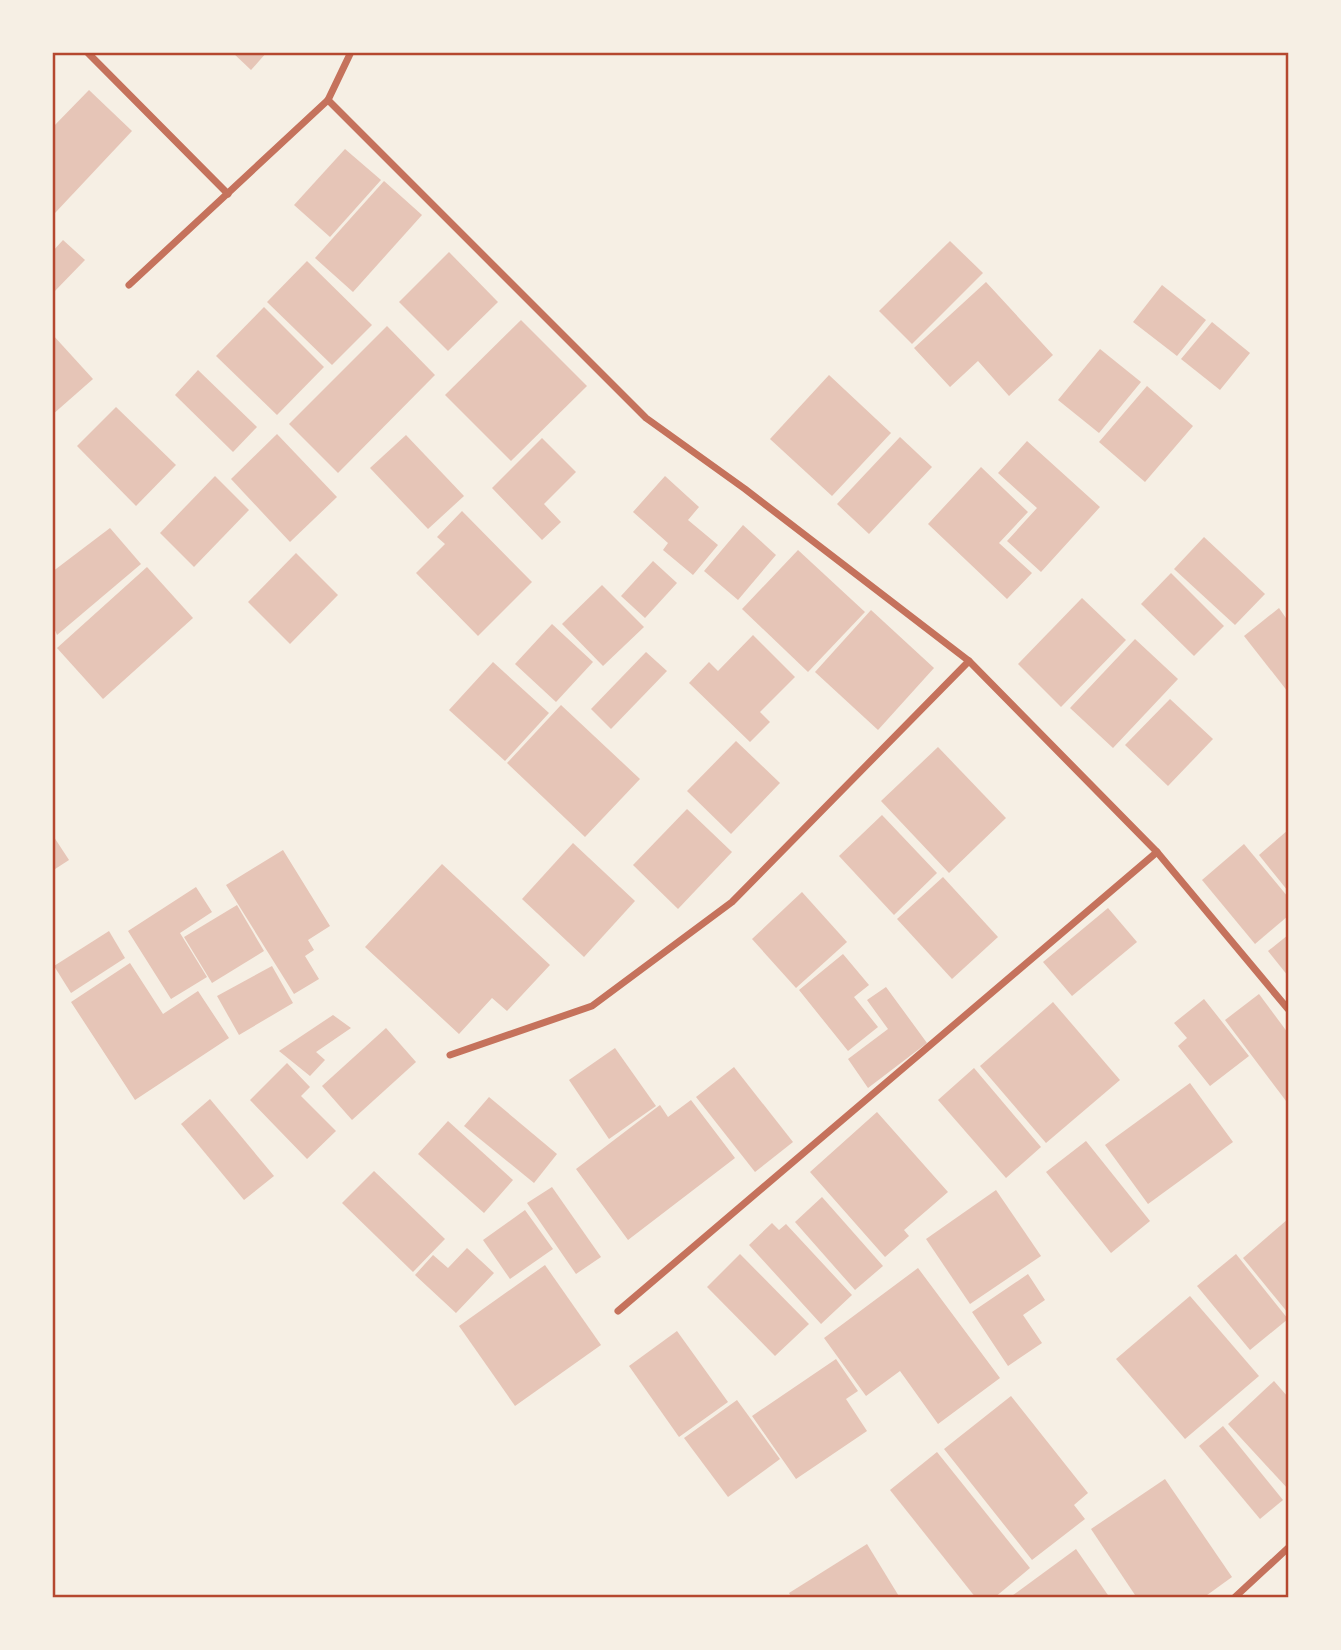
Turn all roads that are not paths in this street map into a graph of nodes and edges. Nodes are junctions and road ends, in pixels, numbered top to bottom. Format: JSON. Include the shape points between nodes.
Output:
{"nodes":[{"id":1,"x":88,"y":52,"type":"edge"},
{"id":2,"x":351,"y":52,"type":"edge"},
{"id":3,"x":327,"y":100,"type":"junction"},
{"id":4,"x":228,"y":194,"type":"junction"},
{"id":5,"x":129,"y":285,"type":"dead end"},
{"id":6,"x":969,"y":661,"type":"junction"},
{"id":7,"x":1157,"y":852,"type":"junction"},
{"id":8,"x":1289,"y":1009,"type":"edge"},
{"id":9,"x":450,"y":1055,"type":"dead end"},
{"id":10,"x":618,"y":1311,"type":"dead end"},
{"id":11,"x":1289,"y":1548,"type":"edge"},
{"id":12,"x":1234,"y":1598,"type":"edge"}],
"edges":[{"from":1,"to":4,"type":"street"},
{"from":2,"to":3,"type":"street"},
{"from":3,"to":4,"type":"street"},
{"from":3,"to":6,"type":"street","via":[[646,418]]},
{"from":4,"to":5,"type":"street"},
{"from":6,"to":7,"type":"street"},
{"from":6,"to":9,"type":"street","via":[[732,902],[593,1006]]},
{"from":7,"to":8,"type":"street"},
{"from":7,"to":10,"type":"street"},
{"from":11,"to":12,"type":"street"}]}
